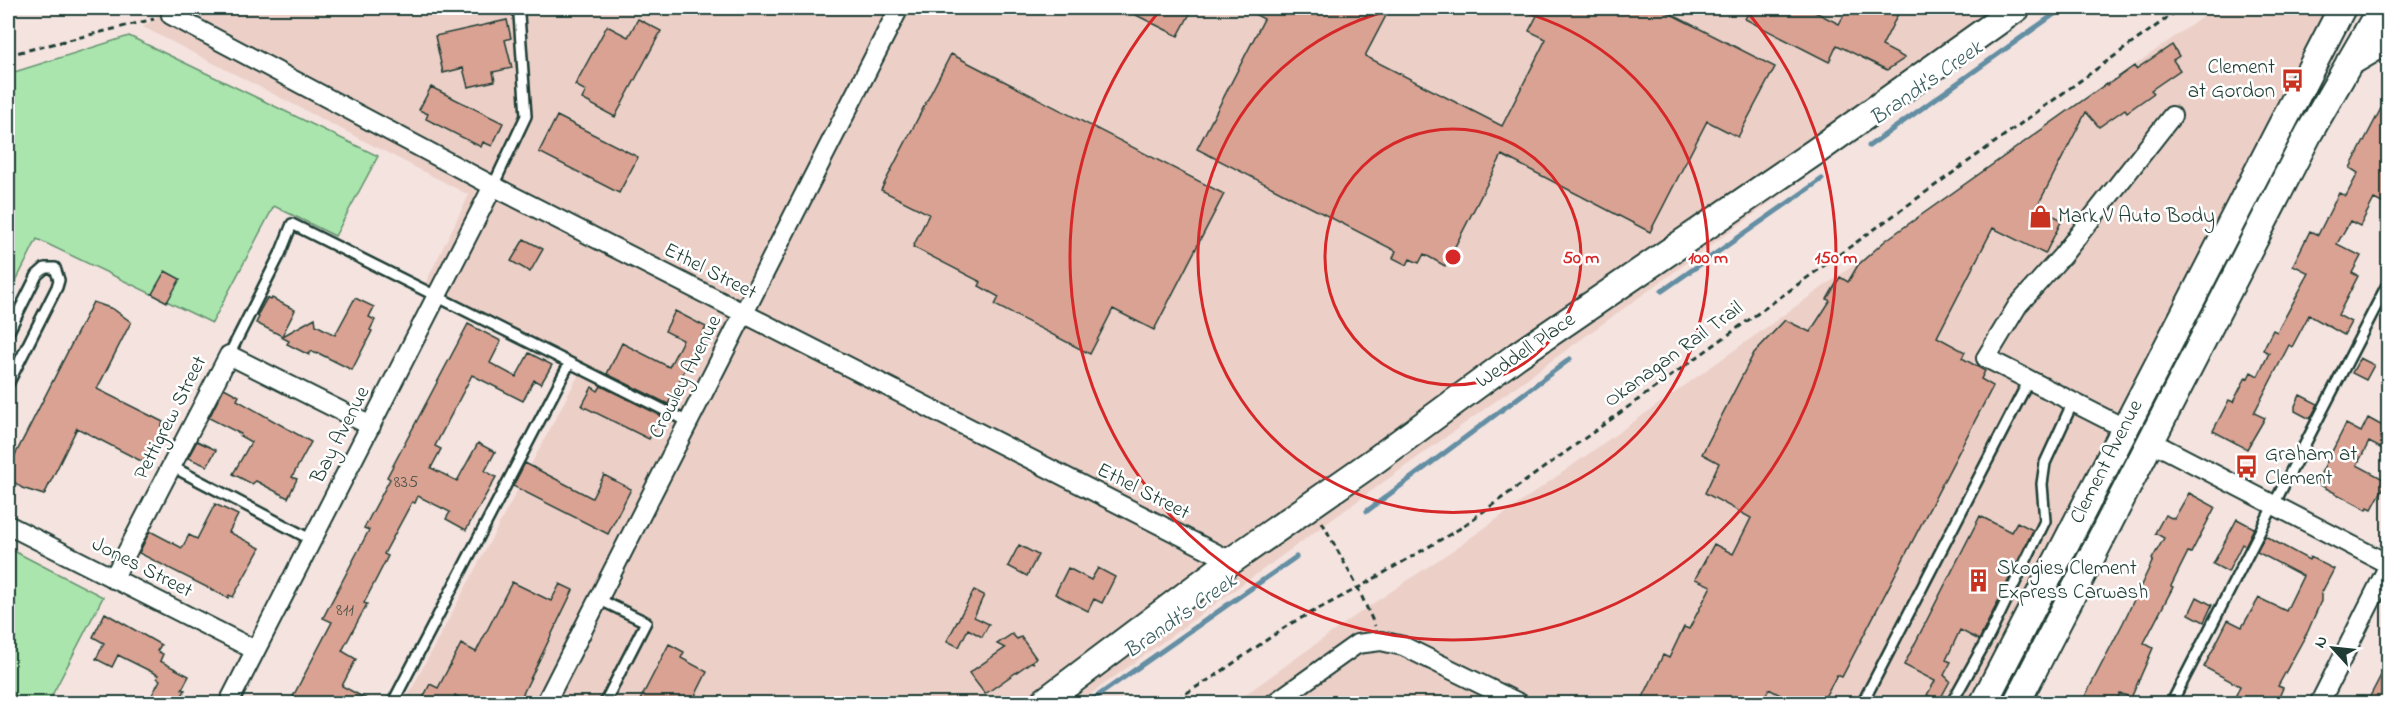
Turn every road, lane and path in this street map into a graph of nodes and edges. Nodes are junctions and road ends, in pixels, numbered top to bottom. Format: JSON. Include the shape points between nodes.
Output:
{"nodes":[{"id":1,"x":899,"y":8,"type":"edge"},
{"id":2,"x":2017,"y":8,"type":"edge"},
{"id":3,"x":2181,"y":8,"type":"edge"},
{"id":4,"x":2342,"y":8,"type":"edge"},
{"id":5,"x":2381,"y":8,"type":"edge"},
{"id":6,"x":171,"y":15,"type":"joint"},
{"id":7,"x":519,"y":15,"type":"dead end"},
{"id":8,"x":2388,"y":40,"type":"edge"},
{"id":9,"x":8,"y":55,"type":"edge"},
{"id":10,"x":2349,"y":63,"type":"junction"},
{"id":11,"x":2172,"y":116,"type":"dead end"},
{"id":12,"x":494,"y":186,"type":"junction"},
{"id":13,"x":2230,"y":220,"type":"junction"},
{"id":14,"x":2388,"y":283,"type":"edge"},
{"id":15,"x":436,"y":297,"type":"junction"},
{"id":16,"x":743,"y":314,"type":"junction"},
{"id":17,"x":8,"y":333,"type":"edge"},
{"id":18,"x":229,"y":355,"type":"junction"},
{"id":19,"x":569,"y":364,"type":"junction"},
{"id":20,"x":2029,"y":380,"type":"junction"},
{"id":21,"x":8,"y":384,"type":"edge"},
{"id":22,"x":2073,"y":402,"type":"junction"},
{"id":23,"x":688,"y":422,"type":"junction"},
{"id":24,"x":371,"y":426,"type":"junction"},
{"id":25,"x":2124,"y":428,"type":"junction"},
{"id":26,"x":2150,"y":441,"type":"junction"},
{"id":27,"x":171,"y":466,"type":"junction"},
{"id":28,"x":1312,"y":504,"type":"junction"},
{"id":29,"x":2274,"y":505,"type":"junction"},
{"id":30,"x":8,"y":525,"type":"edge"},
{"id":31,"x":312,"y":540,"type":"junction"},
{"id":32,"x":1231,"y":561,"type":"junction"},
{"id":33,"x":2388,"y":565,"type":"edge"},
{"id":34,"x":113,"y":579,"type":"junction"},
{"id":35,"x":1358,"y":588,"type":"junction"},
{"id":36,"x":598,"y":599,"type":"junction"},
{"id":37,"x":1382,"y":641,"type":"junction"},
{"id":38,"x":255,"y":650,"type":"junction"},
{"id":39,"x":228,"y":704,"type":"edge"},
{"id":40,"x":392,"y":704,"type":"edge"},
{"id":41,"x":545,"y":704,"type":"edge"},
{"id":42,"x":604,"y":704,"type":"edge"},
{"id":43,"x":1041,"y":704,"type":"edge"},
{"id":44,"x":1168,"y":704,"type":"edge"},
{"id":45,"x":1273,"y":704,"type":"edge"},
{"id":46,"x":1521,"y":704,"type":"edge"},
{"id":47,"x":1862,"y":704,"type":"edge"},
{"id":48,"x":1951,"y":704,"type":"edge"},
{"id":49,"x":1983,"y":704,"type":"edge"},
{"id":50,"x":2016,"y":704,"type":"edge"},
{"id":51,"x":2171,"y":704,"type":"edge"},
{"id":52,"x":2319,"y":704,"type":"edge"}],
"edges":[{"from":1,"to":16,"type":"street","name":"Crowley Avenue"},
{"from":2,"to":28,"type":"main road","name":"Weddell Place","via":[[1518,355]]},
{"from":3,"to":35,"type":"path","name":"Okanagan Rail Trail","via":[[1459,529]]},
{"from":4,"to":13,"type":"main road","name":"Clement Avenue"},
{"from":5,"to":10,"type":"main road","name":"Clement Avenue"},
{"from":6,"to":9,"type":"path"},
{"from":6,"to":12,"type":"street","name":"Ethel Street"},
{"from":7,"to":12,"type":"lane","via":[[526,117]]},
{"from":8,"to":10,"type":"main road"},
{"from":10,"to":26,"type":"main road","name":"Clement Avenue"},
{"from":11,"to":20,"type":"street","via":[[2062,256],[2018,305],[1986,358]]},
{"from":12,"to":15,"type":"street","name":"Bay Avenue"},
{"from":12,"to":16,"type":"street","name":"Ethel Street"},
{"from":13,"to":25,"type":"main road","name":"Clement Avenue"},
{"from":13,"to":26,"type":"main road","name":"Clement Avenue","via":[[2202,312],[2149,421],[2146,430]]},
{"from":14,"to":29,"type":"lane"},
{"from":15,"to":18,"type":"lane","via":[[292,224]]},
{"from":15,"to":19,"type":"lane"},
{"from":15,"to":24,"type":"street","name":"Bay Avenue"},
{"from":16,"to":23,"type":"street","name":"Crowley Avenue"},
{"from":16,"to":32,"type":"street","name":"Ethel Street"},
{"from":17,"to":21,"type":"lane","via":[[37,275],[45,268],[55,268],[57,287]]},
{"from":18,"to":24,"type":"street","name":"Pettigrew Street"},
{"from":18,"to":27,"type":"street","name":"Pettigrew Street"},
{"from":19,"to":23,"type":"lane"},
{"from":19,"to":40,"type":"lane"},
{"from":20,"to":22,"type":"street"},
{"from":20,"to":47,"type":"lane"},
{"from":22,"to":25,"type":"street"},
{"from":22,"to":48,"type":"lane","via":[[2044,463],[2045,521]]},
{"from":23,"to":36,"type":"street","name":"Crowley Avenue"},
{"from":24,"to":31,"type":"street","name":"Bay Avenue"},
{"from":25,"to":49,"type":"main road","name":"Clement Avenue"},
{"from":26,"to":29,"type":"street"},
{"from":26,"to":50,"type":"main road","name":"Clement Avenue"},
{"from":27,"to":31,"type":"lane"},
{"from":27,"to":34,"type":"street","name":"Pettigrew Street"},
{"from":28,"to":32,"type":"main road","name":"Weddell Place"},
{"from":28,"to":35,"type":"path"},
{"from":29,"to":33,"type":"street"},
{"from":29,"to":51,"type":"lane"},
{"from":30,"to":34,"type":"street","name":"Jones Street"},
{"from":31,"to":38,"type":"street","name":"Bay Avenue"},
{"from":32,"to":43,"type":"main road","name":"Weddell Place"},
{"from":33,"to":52,"type":"street"},
{"from":34,"to":38,"type":"street","name":"Jones Street"},
{"from":35,"to":37,"type":"path"},
{"from":35,"to":44,"type":"path","name":"Okanagan Rail Trail","via":[[1288,625]]},
{"from":36,"to":41,"type":"street","name":"Crowley Avenue"},
{"from":36,"to":42,"type":"lane","via":[[646,622]]},
{"from":37,"to":45,"type":"street","via":[[1357,644]]},
{"from":37,"to":46,"type":"street","via":[[1403,646]]},
{"from":38,"to":39,"type":"street","name":"Bay Avenue"}]}
